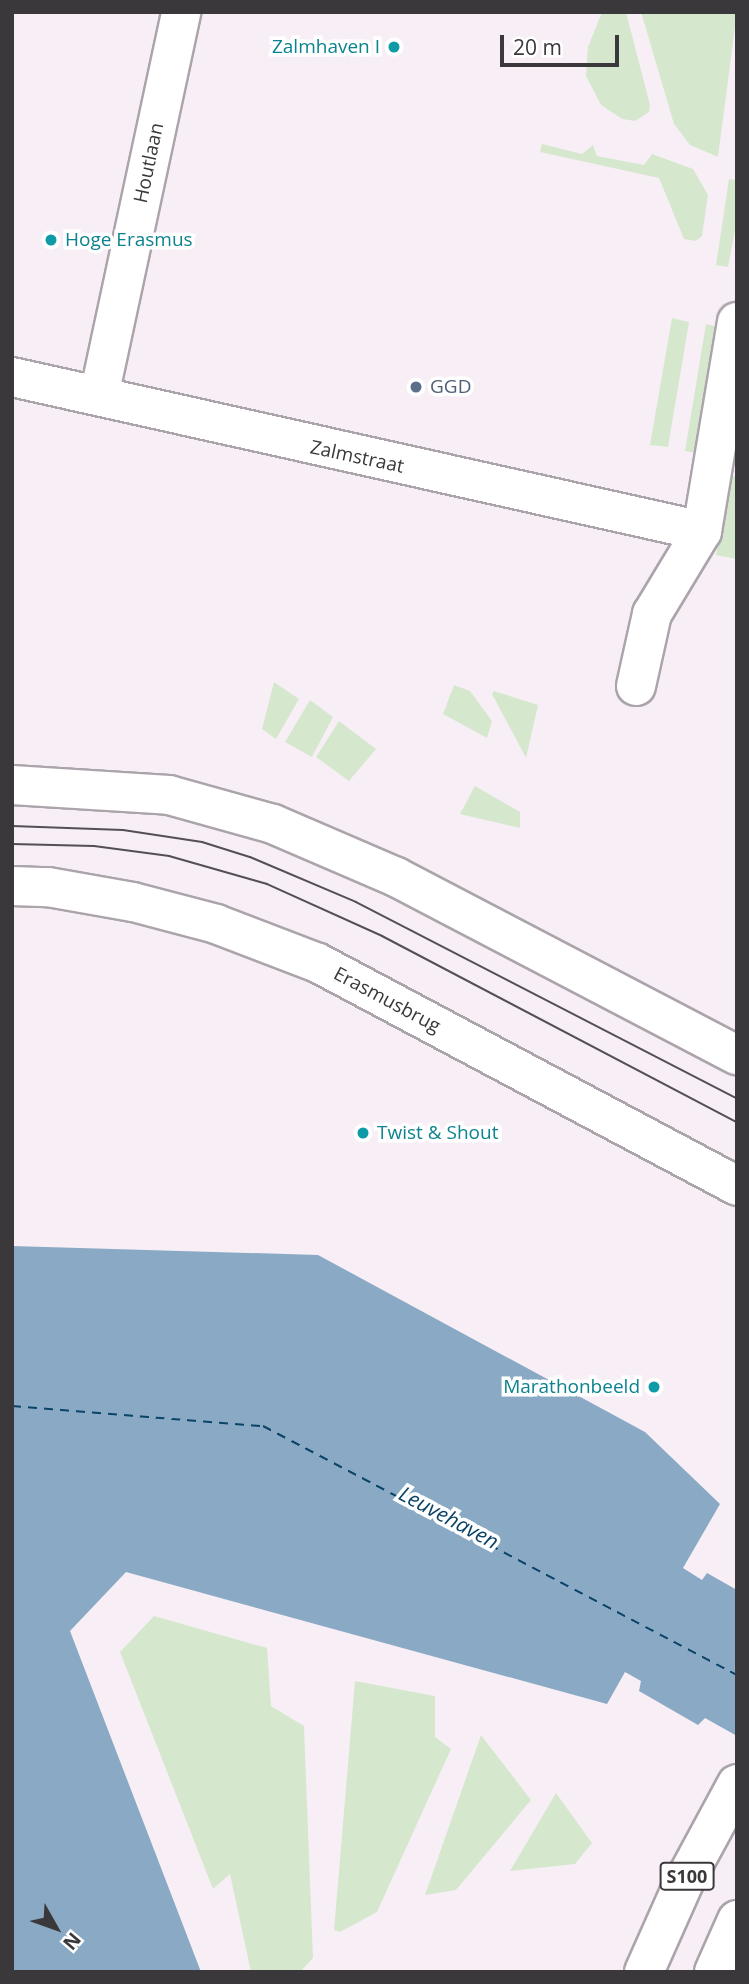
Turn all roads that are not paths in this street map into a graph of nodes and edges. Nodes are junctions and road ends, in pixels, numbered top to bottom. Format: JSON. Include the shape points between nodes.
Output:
{"nodes":[{"id":1,"x":181,"y":12,"type":"edge"},
{"id":2,"x":737,"y":322,"type":"edge"},
{"id":3,"x":12,"y":377,"type":"edge"},
{"id":4,"x":99,"y":396,"type":"junction"},
{"id":5,"x":702,"y":531,"type":"junction"},
{"id":6,"x":636,"y":686,"type":"dead end"},
{"id":7,"x":12,"y":785,"type":"edge"},
{"id":8,"x":12,"y":886,"type":"edge"},
{"id":9,"x":737,"y":1055,"type":"edge"},
{"id":10,"x":737,"y":1186,"type":"edge"},
{"id":11,"x":737,"y":1784,"type":"edge"},
{"id":12,"x":737,"y":1920,"type":"edge"},
{"id":13,"x":644,"y":1972,"type":"edge"},
{"id":14,"x":714,"y":1972,"type":"edge"}],
"edges":[{"from":1,"to":4,"type":"main road","name":"Houtlaan"},
{"from":2,"to":5,"type":"main road"},
{"from":3,"to":4,"type":"main road","name":"Zalmstraat"},
{"from":4,"to":5,"type":"main road","name":"Zalmstraat"},
{"from":5,"to":6,"type":"main road","via":[[652,614]]},
{"from":7,"to":9,"type":"main road","via":[[147,792],[246,814],[396,877]]},
{"from":8,"to":10,"type":"main road","name":"Erasmusbrug","via":[[48,887],[133,902],[216,924],[318,963]]},
{"from":11,"to":13,"type":"main road","number":"S100","via":[[685,1880]]},
{"from":12,"to":14,"type":"main road"}]}
